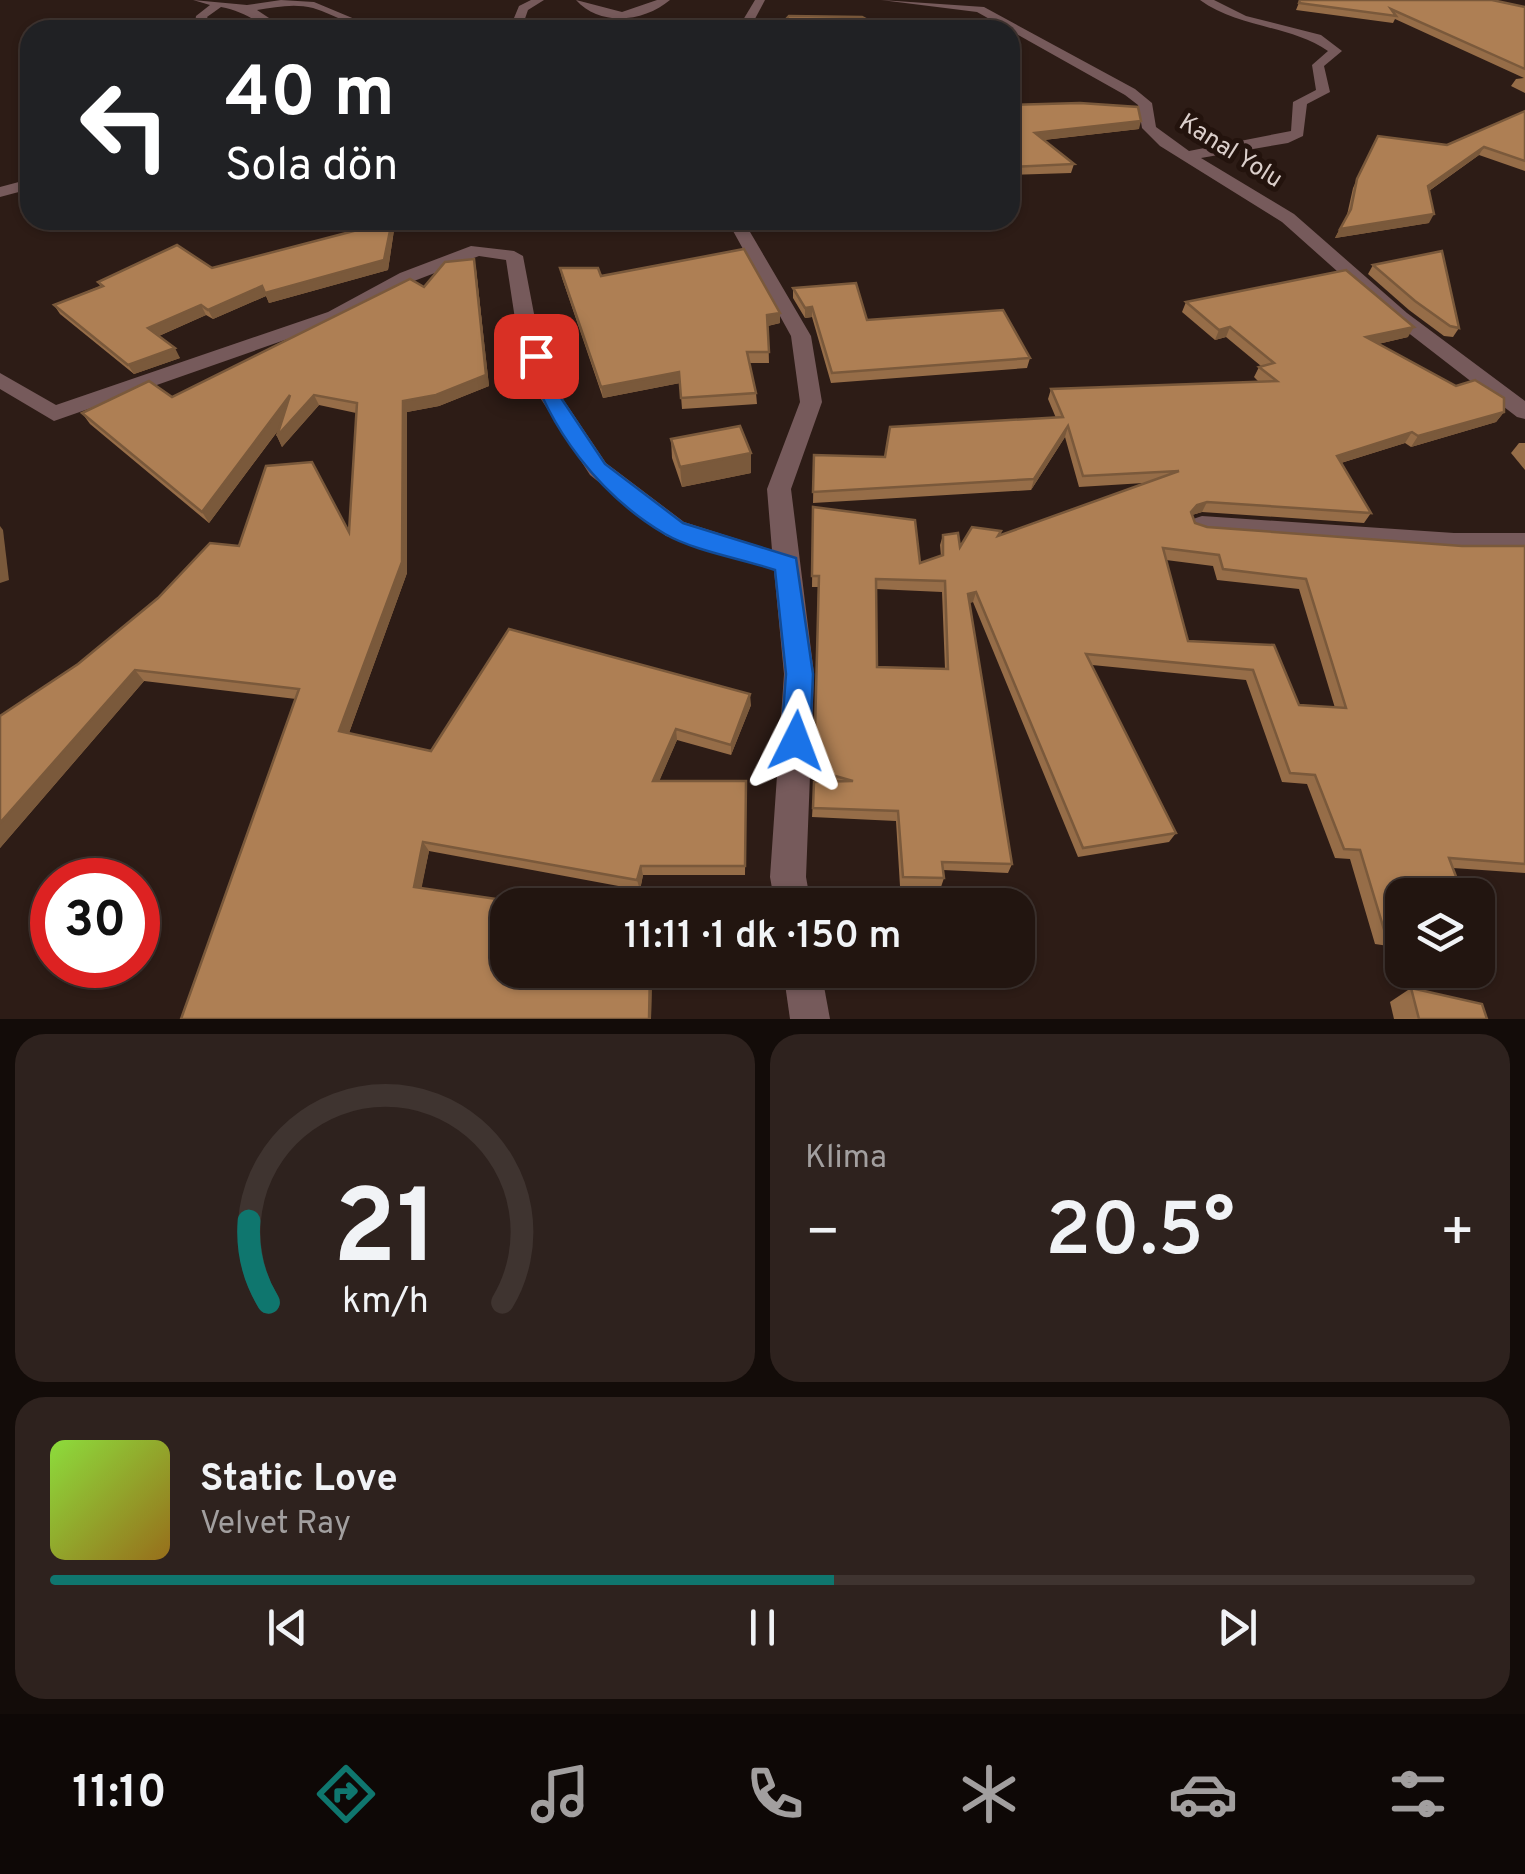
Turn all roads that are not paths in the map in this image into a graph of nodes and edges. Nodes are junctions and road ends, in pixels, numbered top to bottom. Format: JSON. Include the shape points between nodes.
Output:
{"nodes":[{"id":1,"x":198,"y":0,"type":"edge"},
{"id":2,"x":539,"y":0,"type":"edge"},
{"id":3,"x":580,"y":0,"type":"edge"},
{"id":4,"x":666,"y":0,"type":"edge"},
{"id":5,"x":886,"y":0,"type":"edge"},
{"id":6,"x":1205,"y":0,"type":"edge"},
{"id":7,"x":218,"y":4,"type":"junction"},
{"id":8,"x":248,"y":8,"type":"junction"},
{"id":9,"x":201,"y":20,"type":"edge"},
{"id":10,"x":267,"y":20,"type":"edge"},
{"id":11,"x":350,"y":20,"type":"edge"},
{"id":12,"x":519,"y":20,"type":"edge"},
{"id":13,"x":1000,"y":20,"type":"edge"},
{"id":14,"x":1020,"y":31,"type":"edge"},
{"id":15,"x":1188,"y":156,"type":"junction"},
{"id":16,"x":741,"y":230,"type":"edge"},
{"id":17,"x":0,"y":378,"type":"edge"},
{"id":18,"x":1525,"y":412,"type":"edge"},
{"id":19,"x":1202,"y":525,"type":"edge"},
{"id":20,"x":1525,"y":543,"type":"edge"},
{"id":21,"x":787,"y":564,"type":"junction"},
{"id":22,"x":790,"y":888,"type":"edge"},
{"id":23,"x":805,"y":988,"type":"edge"},
{"id":24,"x":810,"y":1019,"type":"edge"}],
"edges":[{"from":1,"to":7,"type":"street"},
{"from":2,"to":12,"type":"street","via":[[523,8]]},
{"from":3,"to":4,"type":"street","via":[[588,10],[616,15],[650,12]]},
{"from":5,"to":13,"type":"street","name":"Kanal Yolu","via":[[980,9]]},
{"from":6,"to":15,"type":"street","via":[[1242,18],[1317,38],[1336,51],[1318,65],[1324,92],[1300,102],[1298,134]]},
{"from":7,"to":8,"type":"street"},
{"from":7,"to":9,"type":"street"},
{"from":8,"to":10,"type":"street"},
{"from":8,"to":11,"type":"street","via":[[290,2]]},
{"from":14,"to":15,"type":"street","name":"Kanal Yolu","via":[[1130,92],[1144,103],[1149,128]]},
{"from":15,"to":18,"type":"street","name":"Kanal Yolu","via":[[1288,218],[1400,317]]},
{"from":16,"to":21,"type":"street","via":[[801,336],[810,402],[779,489]]},
{"from":17,"to":21,"type":"street","via":[[54,414],[335,316],[407,277],[477,250],[514,256],[548,392],[598,469],[675,529]]},
{"from":19,"to":20,"type":"street"},
{"from":21,"to":22,"type":"street","via":[[799,674]]},
{"from":23,"to":24,"type":"street"}]}
